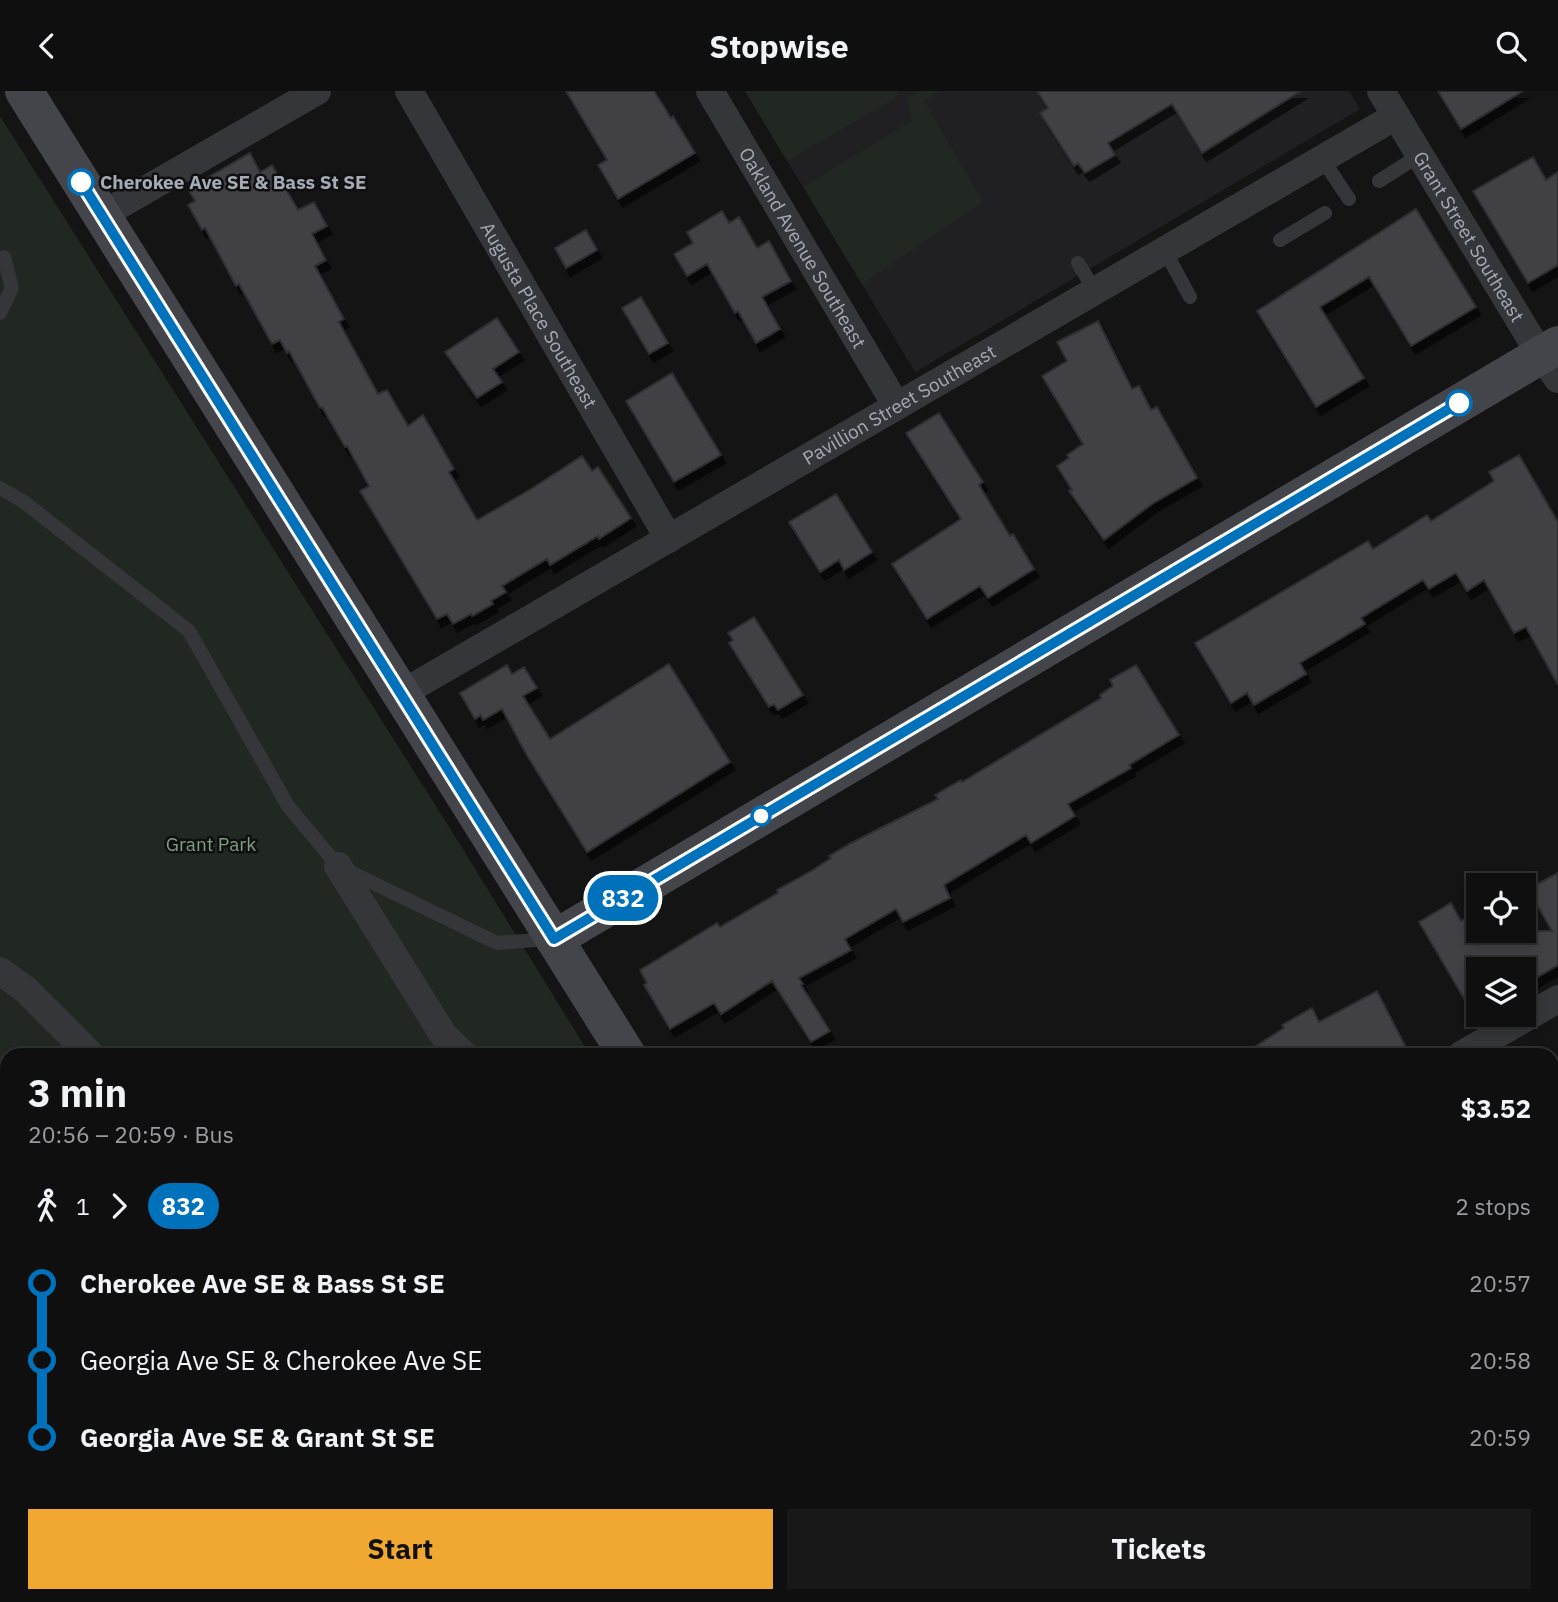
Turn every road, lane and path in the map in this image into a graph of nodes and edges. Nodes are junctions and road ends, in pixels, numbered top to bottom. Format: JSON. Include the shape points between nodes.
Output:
{"nodes":[{"id":1,"x":24,"y":91,"type":"edge"},
{"id":2,"x":317,"y":91,"type":"edge"},
{"id":3,"x":409,"y":91,"type":"edge"},
{"id":4,"x":710,"y":91,"type":"edge"},
{"id":5,"x":1381,"y":91,"type":"edge"},
{"id":6,"x":1396,"y":116,"type":"junction"},
{"id":7,"x":1420,"y":155,"type":"junction"},
{"id":8,"x":1323,"y":160,"type":"junction"},
{"id":9,"x":1379,"y":181,"type":"dead end"},
{"id":10,"x":1349,"y":199,"type":"dead end"},
{"id":11,"x":1325,"y":213,"type":"dead end"},
{"id":12,"x":102,"y":215,"type":"junction"},
{"id":13,"x":1280,"y":240,"type":"dead end"},
{"id":14,"x":1165,"y":251,"type":"junction"},
{"id":15,"x":4,"y":257,"type":"dead end"},
{"id":16,"x":1078,"y":263,"type":"dead end"},
{"id":17,"x":1096,"y":292,"type":"junction"},
{"id":18,"x":1190,"y":297,"type":"dead end"},
{"id":19,"x":0,"y":313,"type":"edge"},
{"id":20,"x":1552,"y":359,"type":"edge"},
{"id":21,"x":896,"y":405,"type":"junction"},
{"id":22,"x":0,"y":488,"type":"edge"},
{"id":23,"x":668,"y":539,"type":"junction"},
{"id":24,"x":401,"y":694,"type":"junction"},
{"id":25,"x":338,"y":866,"type":"junction"},
{"id":26,"x":554,"y":939,"type":"junction"},
{"id":27,"x":0,"y":971,"type":"edge"},
{"id":28,"x":1558,"y":999,"type":"edge"},
{"id":29,"x":84,"y":1048,"type":"edge"},
{"id":30,"x":457,"y":1048,"type":"edge"},
{"id":31,"x":623,"y":1048,"type":"edge"},
{"id":32,"x":1473,"y":1048,"type":"edge"}],
"edges":[{"from":1,"to":12,"type":"street"},
{"from":2,"to":12,"type":"street"},
{"from":3,"to":23,"type":"street","name":"Augusta Place Southeast"},
{"from":4,"to":21,"type":"street","name":"Oakland Avenue Southeast"},
{"from":5,"to":6,"type":"street","name":"Grant Street Southeast"},
{"from":6,"to":7,"type":"street","name":"Grant Street Southeast"},
{"from":6,"to":8,"type":"street","name":"Pavillion Street Southeast"},
{"from":7,"to":9,"type":"lane"},
{"from":7,"to":20,"type":"street","name":"Grant Street Southeast"},
{"from":8,"to":10,"type":"lane"},
{"from":8,"to":14,"type":"street","name":"Pavillion Street Southeast"},
{"from":11,"to":13,"type":"lane"},
{"from":12,"to":24,"type":"street"},
{"from":14,"to":17,"type":"street","name":"Pavillion Street Southeast"},
{"from":14,"to":18,"type":"lane"},
{"from":15,"to":19,"type":"lane","via":[[12,288]]},
{"from":16,"to":17,"type":"lane"},
{"from":17,"to":21,"type":"street","name":"Pavillion Street Southeast"},
{"from":20,"to":26,"type":"street"},
{"from":21,"to":23,"type":"street","name":"Pavillion Street Southeast"},
{"from":22,"to":25,"type":"lane","via":[[188,631],[288,806]]},
{"from":23,"to":24,"type":"street","name":"Pavillion Street Southeast"},
{"from":24,"to":26,"type":"street"},
{"from":25,"to":26,"type":"lane","via":[[498,943]]},
{"from":25,"to":30,"type":"street","via":[[444,1036]]},
{"from":26,"to":31,"type":"street"},
{"from":27,"to":29,"type":"street","via":[[25,989]]},
{"from":28,"to":32,"type":"street"}]}
